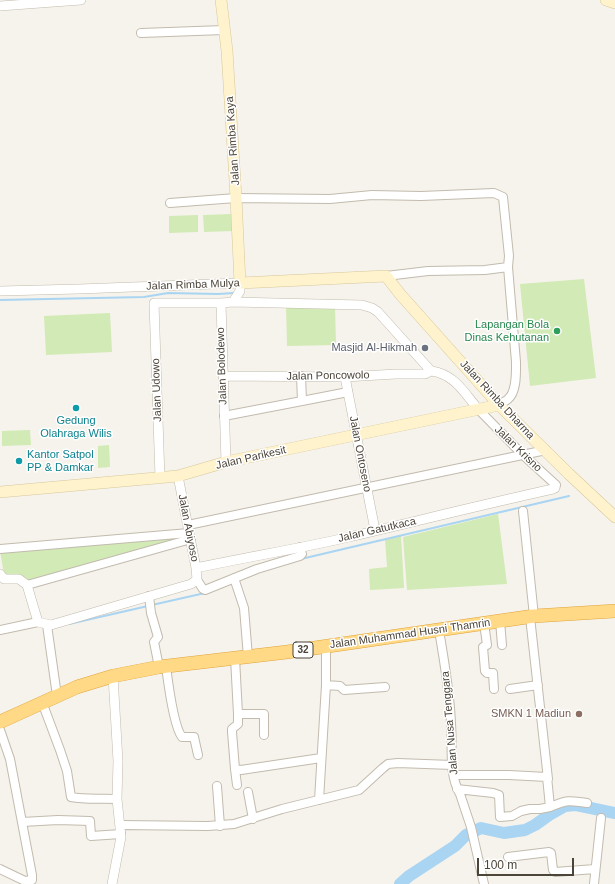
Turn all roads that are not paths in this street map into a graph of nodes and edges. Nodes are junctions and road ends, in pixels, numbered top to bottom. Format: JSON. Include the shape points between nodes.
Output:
{"nodes":[{"id":1,"x":81,"y":0,"type":"edge"},
{"id":2,"x":221,"y":0,"type":"edge"},
{"id":3,"x":606,"y":0,"type":"edge"},
{"id":4,"x":615,"y":3,"type":"edge"},
{"id":5,"x":0,"y":6,"type":"edge"},
{"id":6,"x":224,"y":30,"type":"junction"},
{"id":7,"x":140,"y":33,"type":"dead end"},
{"id":8,"x":236,"y":198,"type":"junction"},
{"id":9,"x":170,"y":203,"type":"dead end"},
{"id":10,"x":508,"y":267,"type":"junction"},
{"id":11,"x":386,"y":276,"type":"junction"},
{"id":12,"x":240,"y":283,"type":"junction"},
{"id":13,"x":0,"y":291,"type":"edge"},
{"id":14,"x":233,"y":302,"type":"junction"},
{"id":15,"x":221,"y":303,"type":"junction"},
{"id":16,"x":431,"y":371,"type":"junction"},
{"id":17,"x":223,"y":376,"type":"junction"},
{"id":18,"x":302,"y":376,"type":"junction"},
{"id":19,"x":345,"y":377,"type":"junction"},
{"id":20,"x":348,"y":392,"type":"junction"},
{"id":21,"x":302,"y":401,"type":"junction"},
{"id":22,"x":499,"y":404,"type":"junction"},
{"id":23,"x":479,"y":410,"type":"junction"},
{"id":24,"x":224,"y":416,"type":"junction"},
{"id":25,"x":356,"y":435,"type":"junction"},
{"id":26,"x":546,"y":450,"type":"junction"},
{"id":27,"x":522,"y":454,"type":"junction"},
{"id":28,"x":226,"y":462,"type":"junction"},
{"id":29,"x":178,"y":476,"type":"junction"},
{"id":30,"x":160,"y":478,"type":"junction"},
{"id":31,"x":367,"y":488,"type":"junction"},
{"id":32,"x":555,"y":488,"type":"joint"},
{"id":33,"x":0,"y":492,"type":"edge"},
{"id":34,"x":524,"y":511,"type":"dead end"},
{"id":35,"x":615,"y":517,"type":"edge"},
{"id":36,"x":375,"y":530,"type":"junction"},
{"id":37,"x":190,"y":532,"type":"junction"},
{"id":38,"x":300,"y":547,"type":"junction"},
{"id":39,"x":0,"y":549,"type":"edge"},
{"id":40,"x":196,"y":568,"type":"junction"},
{"id":41,"x":1,"y":577,"type":"edge"},
{"id":42,"x":235,"y":580,"type":"junction"},
{"id":43,"x":27,"y":584,"type":"junction"},
{"id":44,"x":197,"y":584,"type":"junction"},
{"id":45,"x":149,"y":596,"type":"junction"},
{"id":46,"x":615,"y":611,"type":"edge"},
{"id":47,"x":532,"y":617,"type":"junction"},
{"id":48,"x":500,"y":621,"type":"junction"},
{"id":49,"x":38,"y":622,"type":"junction"},
{"id":50,"x":484,"y":623,"type":"junction"},
{"id":51,"x":47,"y":625,"type":"junction"},
{"id":52,"x":0,"y":630,"type":"edge"},
{"id":53,"x":439,"y":630,"type":"junction"},
{"id":54,"x":502,"y":645,"type":"dead end"},
{"id":55,"x":326,"y":647,"type":"junction"},
{"id":56,"x":241,"y":657,"type":"junction"},
{"id":57,"x":162,"y":666,"type":"junction"},
{"id":58,"x":113,"y":676,"type":"junction"},
{"id":59,"x":326,"y":685,"type":"junction"},
{"id":60,"x":538,"y":685,"type":"junction"},
{"id":61,"x":385,"y":686,"type":"dead end"},
{"id":62,"x":494,"y":689,"type":"dead end"},
{"id":63,"x":510,"y":689,"type":"dead end"},
{"id":64,"x":57,"y":696,"type":"junction"},
{"id":65,"x":42,"y":702,"type":"junction"},
{"id":66,"x":238,"y":714,"type":"junction"},
{"id":67,"x":0,"y":722,"type":"edge"},
{"id":68,"x":0,"y":730,"type":"edge"},
{"id":69,"x":264,"y":735,"type":"dead end"},
{"id":70,"x":198,"y":756,"type":"dead end"},
{"id":71,"x":321,"y":758,"type":"junction"},
{"id":72,"x":452,"y":766,"type":"junction"},
{"id":73,"x":235,"y":769,"type":"junction"},
{"id":74,"x":454,"y":776,"type":"junction"},
{"id":75,"x":548,"y":779,"type":"junction"},
{"id":76,"x":237,"y":784,"type":"dead end"},
{"id":77,"x":217,"y":786,"type":"dead end"},
{"id":78,"x":457,"y":789,"type":"junction"},
{"id":79,"x":248,"y":792,"type":"dead end"},
{"id":80,"x":117,"y":799,"type":"junction"},
{"id":81,"x":319,"y":800,"type":"junction"},
{"id":82,"x":587,"y":803,"type":"dead end"},
{"id":83,"x":550,"y":807,"type":"junction"},
{"id":84,"x":601,"y":818,"type":"dead end"},
{"id":85,"x":252,"y":819,"type":"junction"},
{"id":86,"x":22,"y":822,"type":"junction"},
{"id":87,"x":121,"y":824,"type":"junction"},
{"id":88,"x":220,"y":826,"type":"junction"},
{"id":89,"x":121,"y":834,"type":"junction"},
{"id":90,"x":508,"y":857,"type":"dead end"},
{"id":91,"x":0,"y":869,"type":"edge"},
{"id":92,"x":595,"y":870,"type":"junction"},
{"id":93,"x":112,"y":884,"type":"edge"},
{"id":94,"x":484,"y":884,"type":"edge"},
{"id":95,"x":594,"y":884,"type":"edge"}],
"edges":[{"from":1,"to":5,"type":"street"},
{"from":2,"to":6,"type":"main road","name":"Jalan Rimba Kaya"},
{"from":3,"to":4,"type":"main road"},
{"from":6,"to":7,"type":"street"},
{"from":6,"to":8,"type":"main road","name":"Jalan Rimba Kaya"},
{"from":8,"to":9,"type":"street"},
{"from":8,"to":10,"type":"street","via":[[330,199],[372,195],[494,193],[503,198],[505,205]]},
{"from":8,"to":12,"type":"main road","name":"Jalan Rimba Kaya"},
{"from":10,"to":11,"type":"street"},
{"from":10,"to":22,"type":"street","via":[[516,375],[512,395]]},
{"from":11,"to":12,"type":"main road","name":"Jalan Rimba Mulya"},
{"from":11,"to":22,"type":"main road","name":"Jalan Rimba Dharma"},
{"from":12,"to":13,"type":"street","name":"Jalan Rimba Mulya"},
{"from":12,"to":14,"type":"street","via":[[240,291]]},
{"from":14,"to":15,"type":"street"},
{"from":14,"to":16,"type":"street","via":[[362,305],[372,308]]},
{"from":15,"to":17,"type":"street","name":"Jalan Bolodewo"},
{"from":15,"to":30,"type":"street","name":"Jalan Udowo","via":[[154,303]]},
{"from":16,"to":19,"type":"street","name":"Jalan Poncowolo","via":[[425,374]]},
{"from":16,"to":23,"type":"street","via":[[441,372],[453,379]]},
{"from":17,"to":18,"type":"street","name":"Jalan Poncowolo"},
{"from":17,"to":24,"type":"street","name":"Jalan Bolodewo"},
{"from":18,"to":19,"type":"street","name":"Jalan Poncowolo"},
{"from":18,"to":21,"type":"street"},
{"from":19,"to":20,"type":"street","name":"Jalan Ontoseno"},
{"from":20,"to":21,"type":"street"},
{"from":20,"to":25,"type":"street","name":"Jalan Ontoseno"},
{"from":21,"to":24,"type":"street"},
{"from":22,"to":23,"type":"main road","name":"Jalan Parikesit"},
{"from":22,"to":26,"type":"main road","name":"Jalan Rimba Dharma"},
{"from":23,"to":25,"type":"main road","name":"Jalan Parikesit"},
{"from":23,"to":27,"type":"street","name":"Jalan Krisno"},
{"from":24,"to":28,"type":"street","name":"Jalan Bolodewo"},
{"from":25,"to":28,"type":"main road","name":"Jalan Parikesit"},
{"from":25,"to":31,"type":"street","name":"Jalan Ontoseno"},
{"from":26,"to":27,"type":"street"},
{"from":26,"to":35,"type":"main road","name":"Jalan Rimba Dharma"},
{"from":27,"to":31,"type":"street"},
{"from":27,"to":32,"type":"street","name":"Jalan Krisno","via":[[556,485]]},
{"from":28,"to":29,"type":"main road","name":"Jalan Parikesit"},
{"from":29,"to":30,"type":"main road","name":"Jalan Parikesit"},
{"from":29,"to":37,"type":"street","name":"Jalan Abiyoso"},
{"from":30,"to":33,"type":"main road","name":"Jalan Parikesit"},
{"from":31,"to":36,"type":"street","name":"Jalan Ontoseno"},
{"from":31,"to":37,"type":"street"},
{"from":32,"to":36,"type":"street","name":"Jalan Gatutkaca"},
{"from":34,"to":47,"type":"street"},
{"from":36,"to":38,"type":"street","name":"Jalan Gatutkaca"},
{"from":37,"to":39,"type":"street"},
{"from":37,"to":40,"type":"street","name":"Jalan Abiyoso"},
{"from":37,"to":43,"type":"street","via":[[151,551]]},
{"from":38,"to":40,"type":"street","name":"Jalan Gatutkaca"},
{"from":38,"to":42,"type":"street","via":[[300,556],[257,569]]},
{"from":40,"to":44,"type":"street","name":"Jalan Abiyoso"},
{"from":41,"to":43,"type":"street","via":[[19,579]]},
{"from":42,"to":44,"type":"street","via":[[205,590]]},
{"from":42,"to":56,"type":"street","via":[[244,608]]},
{"from":43,"to":49,"type":"street"},
{"from":44,"to":45,"type":"street"},
{"from":45,"to":51,"type":"street"},
{"from":45,"to":57,"type":"street","via":[[158,637],[154,642]]},
{"from":46,"to":47,"type":"highway","name":"Jalan Muhammad Husni Thamrin","number":"32"},
{"from":47,"to":48,"type":"highway","name":"Jalan Muhammad Husni Thamrin","number":"32"},
{"from":47,"to":60,"type":"street"},
{"from":48,"to":50,"type":"highway","name":"Jalan Muhammad Husni Thamrin","number":"32"},
{"from":48,"to":54,"type":"street"},
{"from":49,"to":51,"type":"street"},
{"from":49,"to":52,"type":"street"},
{"from":50,"to":53,"type":"highway","name":"Jalan Muhammad Husni Thamrin","number":"32"},
{"from":50,"to":62,"type":"street","via":[[485,671],[493,673]]},
{"from":51,"to":64,"type":"street"},
{"from":53,"to":55,"type":"highway","name":"Jalan Muhammad Husni Thamrin","number":"32"},
{"from":53,"to":72,"type":"street","name":"Jalan Nusa Tenggara","via":[[452,725]]},
{"from":55,"to":56,"type":"highway","name":"Jalan Muhammad Husni Thamrin","number":"32"},
{"from":55,"to":59,"type":"street"},
{"from":56,"to":57,"type":"highway","name":"Jalan Muhammad Husni Thamrin","number":"32"},
{"from":56,"to":66,"type":"street"},
{"from":57,"to":58,"type":"highway","name":"Jalan Muhammad Husni Thamrin","number":"32"},
{"from":57,"to":70,"type":"street","via":[[180,734],[182,737],[194,737]]},
{"from":58,"to":64,"type":"highway","name":"Jalan Muhammad Husni Thamrin","number":"32"},
{"from":58,"to":80,"type":"street","via":[[118,761]]},
{"from":59,"to":61,"type":"street","via":[[340,686],[344,690]]},
{"from":59,"to":71,"type":"street"},
{"from":60,"to":63,"type":"street"},
{"from":60,"to":75,"type":"street"},
{"from":64,"to":65,"type":"highway","name":"Jalan Muhammad Husni Thamrin","number":"32"},
{"from":65,"to":67,"type":"highway","name":"Jalan Muhammad Husni Thamrin","number":"32"},
{"from":65,"to":80,"type":"street","via":[[67,771],[71,797],[89,800]]},
{"from":66,"to":69,"type":"street","via":[[264,714]]},
{"from":66,"to":73,"type":"street","via":[[238,724],[232,729]]},
{"from":68,"to":86,"type":"street","via":[[10,759]]},
{"from":71,"to":73,"type":"street"},
{"from":71,"to":81,"type":"street"},
{"from":72,"to":74,"type":"street","name":"Jalan Nusa Tenggara"},
{"from":72,"to":81,"type":"street","via":[[388,764],[359,790]]},
{"from":73,"to":76,"type":"street"},
{"from":74,"to":75,"type":"street","via":[[509,775]]},
{"from":74,"to":78,"type":"street","name":"Jalan Nusa Tenggara"},
{"from":75,"to":83,"type":"street"},
{"from":77,"to":88,"type":"street"},
{"from":78,"to":83,"type":"street","via":[[499,795],[500,817]]},
{"from":78,"to":94,"type":"street","name":"Jalan Nusa Tenggara","via":[[472,831]]},
{"from":79,"to":85,"type":"street"},
{"from":80,"to":87,"type":"street"},
{"from":81,"to":85,"type":"street"},
{"from":82,"to":83,"type":"street","via":[[572,800]]},
{"from":84,"to":92,"type":"street"},
{"from":85,"to":88,"type":"street"},
{"from":86,"to":89,"type":"street","via":[[90,821],[91,836]]},
{"from":86,"to":91,"type":"street","via":[[32,880],[25,881]]},
{"from":87,"to":88,"type":"street"},
{"from":87,"to":89,"type":"street"},
{"from":89,"to":93,"type":"street"},
{"from":90,"to":92,"type":"street","via":[[549,852],[555,872]]},
{"from":92,"to":95,"type":"street"}]}
